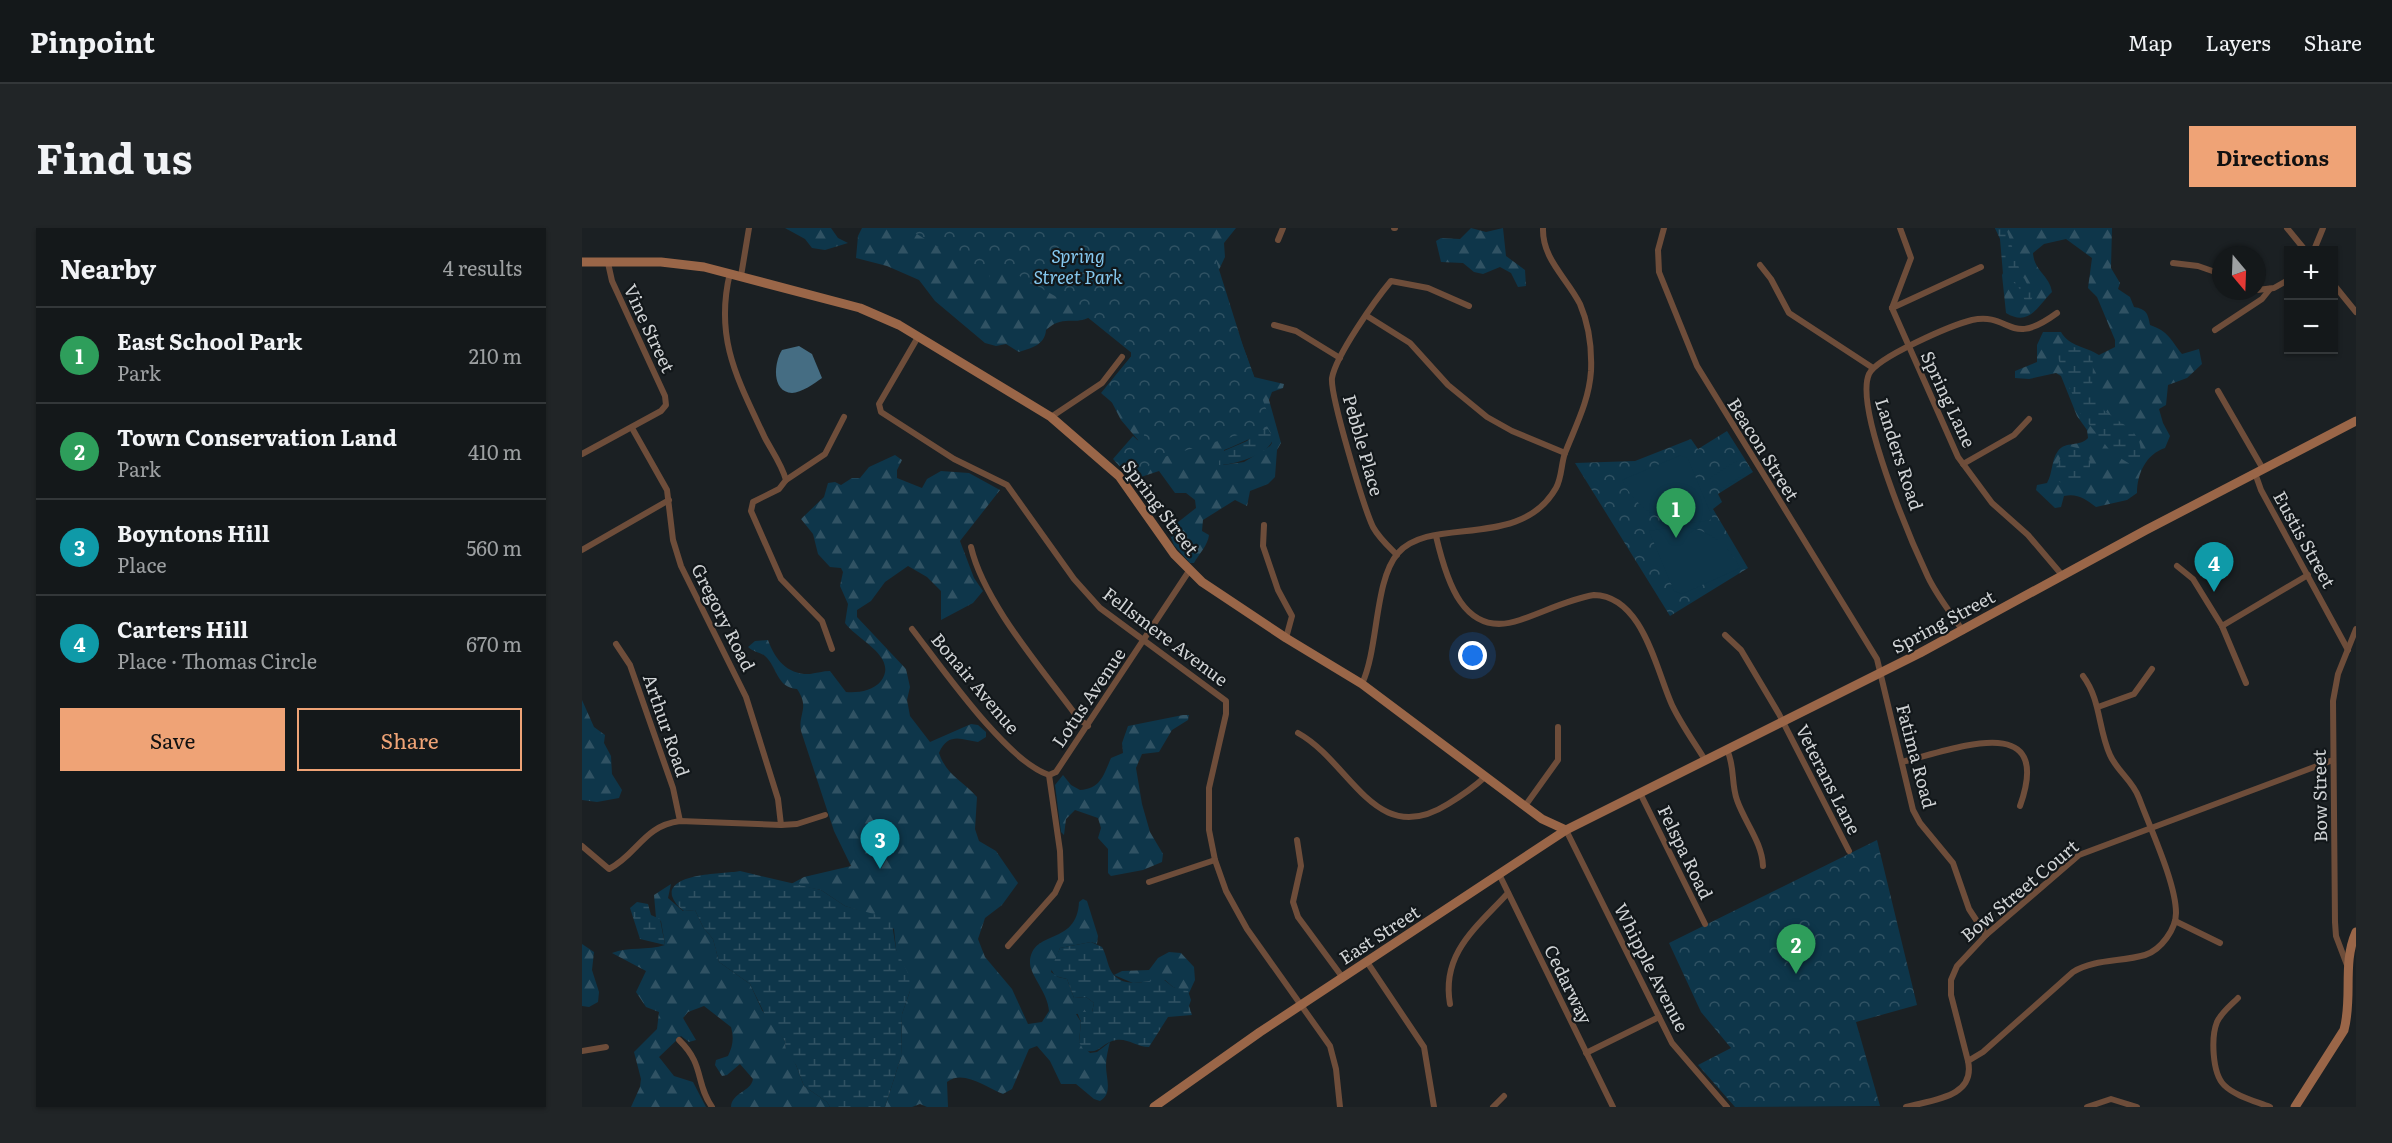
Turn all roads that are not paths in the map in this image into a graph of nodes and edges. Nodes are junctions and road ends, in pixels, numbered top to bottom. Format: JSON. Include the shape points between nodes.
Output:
{"nodes":[{"id":1,"x":749,"y":228,"type":"edge"},
{"id":2,"x":1283,"y":228,"type":"edge"},
{"id":3,"x":1543,"y":228,"type":"edge"},
{"id":4,"x":1664,"y":228,"type":"edge"},
{"id":5,"x":1900,"y":228,"type":"edge"},
{"id":6,"x":2287,"y":228,"type":"edge"},
{"id":7,"x":2323,"y":228,"type":"edge"},
{"id":8,"x":1278,"y":240,"type":"dead end"},
{"id":9,"x":2302,"y":246,"type":"edge"},
{"id":10,"x":2316,"y":246,"type":"edge"},
{"id":11,"x":582,"y":262,"type":"edge"},
{"id":12,"x":608,"y":262,"type":"junction"},
{"id":13,"x":2173,"y":263,"type":"dead end"},
{"id":14,"x":1760,"y":265,"type":"dead end"},
{"id":15,"x":1981,"y":267,"type":"dead end"},
{"id":16,"x":2212,"y":271,"type":"edge"},
{"id":17,"x":730,"y":273,"type":"junction"},
{"id":18,"x":741,"y":276,"type":"junction"},
{"id":19,"x":2284,"y":282,"type":"edge"},
{"id":20,"x":2266,"y":289,"type":"edge"},
{"id":21,"x":2270,"y":289,"type":"junction"},
{"id":22,"x":2338,"y":290,"type":"edge"},
{"id":23,"x":1469,"y":306,"type":"dead end"},
{"id":24,"x":1892,"y":308,"type":"junction"},
{"id":25,"x":2356,"y":312,"type":"edge"},
{"id":26,"x":2057,"y":313,"type":"dead end"},
{"id":27,"x":1367,"y":316,"type":"junction"},
{"id":28,"x":1274,"y":325,"type":"dead end"},
{"id":29,"x":2215,"y":330,"type":"dead end"},
{"id":30,"x":918,"y":337,"type":"junction"},
{"id":31,"x":1909,"y":347,"type":"junction"},
{"id":32,"x":1122,"y":357,"type":"dead end"},
{"id":33,"x":1340,"y":358,"type":"junction"},
{"id":34,"x":1873,"y":368,"type":"junction"},
{"id":35,"x":2218,"y":391,"type":"dead end"},
{"id":36,"x":844,"y":417,"type":"dead end"},
{"id":37,"x":1050,"y":417,"type":"junction"},
{"id":38,"x":2029,"y":419,"type":"dead end"},
{"id":39,"x":2356,"y":421,"type":"edge"},
{"id":40,"x":632,"y":428,"type":"junction"},
{"id":41,"x":1565,"y":453,"type":"junction"},
{"id":42,"x":582,"y":454,"type":"edge"},
{"id":43,"x":1963,"y":464,"type":"junction"},
{"id":44,"x":2259,"y":471,"type":"junction"},
{"id":45,"x":786,"y":480,"type":"junction"},
{"id":46,"x":669,"y":500,"type":"junction"},
{"id":47,"x":1264,"y":525,"type":"dead end"},
{"id":48,"x":1436,"y":536,"type":"junction"},
{"id":49,"x":971,"y":547,"type":"dead end"},
{"id":50,"x":582,"y":550,"type":"edge"},
{"id":51,"x":1397,"y":555,"type":"junction"},
{"id":52,"x":2177,"y":566,"type":"dead end"},
{"id":53,"x":1189,"y":571,"type":"junction"},
{"id":54,"x":2062,"y":575,"type":"junction"},
{"id":55,"x":2308,"y":575,"type":"junction"},
{"id":56,"x":2222,"y":626,"type":"junction"},
{"id":57,"x":912,"y":628,"type":"dead end"},
{"id":58,"x":2356,"y":629,"type":"edge"},
{"id":59,"x":1963,"y":631,"type":"junction"},
{"id":60,"x":1725,"y":635,"type":"dead end"},
{"id":61,"x":1286,"y":638,"type":"junction"},
{"id":62,"x":1143,"y":641,"type":"junction"},
{"id":63,"x":616,"y":644,"type":"dead end"},
{"id":64,"x":832,"y":649,"type":"dead end"},
{"id":65,"x":2348,"y":650,"type":"junction"},
{"id":66,"x":2151,"y":669,"type":"dead end"},
{"id":67,"x":1881,"y":672,"type":"junction"},
{"id":68,"x":2083,"y":676,"type":"dead end"},
{"id":69,"x":2246,"y":683,"type":"dead end"},
{"id":70,"x":1362,"y":684,"type":"junction"},
{"id":71,"x":2098,"y":707,"type":"junction"},
{"id":72,"x":1783,"y":722,"type":"junction"},
{"id":73,"x":1088,"y":726,"type":"junction"},
{"id":74,"x":1558,"y":728,"type":"dead end"},
{"id":75,"x":1298,"y":733,"type":"dead end"},
{"id":76,"x":1727,"y":750,"type":"junction"},
{"id":77,"x":1705,"y":760,"type":"junction"},
{"id":78,"x":2333,"y":760,"type":"junction"},
{"id":79,"x":1902,"y":762,"type":"junction"},
{"id":80,"x":1049,"y":775,"type":"junction"},
{"id":81,"x":1485,"y":777,"type":"junction"},
{"id":82,"x":1640,"y":793,"type":"junction"},
{"id":83,"x":1525,"y":806,"type":"junction"},
{"id":84,"x":2020,"y":806,"type":"dead end"},
{"id":85,"x":825,"y":815,"type":"dead end"},
{"id":86,"x":1542,"y":819,"type":"junction"},
{"id":87,"x":680,"y":821,"type":"junction"},
{"id":88,"x":781,"y":825,"type":"junction"},
{"id":89,"x":2150,"y":827,"type":"junction"},
{"id":90,"x":1566,"y":830,"type":"junction"},
{"id":91,"x":1551,"y":839,"type":"junction"},
{"id":92,"x":1297,"y":840,"type":"dead end"},
{"id":93,"x":584,"y":848,"type":"edge"},
{"id":94,"x":1849,"y":851,"type":"dead end"},
{"id":95,"x":582,"y":857,"type":"edge"},
{"id":96,"x":1215,"y":860,"type":"junction"},
{"id":97,"x":1763,"y":866,"type":"dead end"},
{"id":98,"x":1499,"y":874,"type":"junction"},
{"id":99,"x":1149,"y":882,"type":"dead end"},
{"id":100,"x":1508,"y":893,"type":"junction"},
{"id":101,"x":2175,"y":921,"type":"junction"},
{"id":102,"x":1705,"y":924,"type":"dead end"},
{"id":103,"x":2356,"y":932,"type":"edge"},
{"id":104,"x":1986,"y":935,"type":"junction"},
{"id":105,"x":2220,"y":943,"type":"dead end"},
{"id":106,"x":1008,"y":946,"type":"dead end"},
{"id":107,"x":1367,"y":962,"type":"junction"},
{"id":108,"x":2347,"y":965,"type":"junction"},
{"id":109,"x":1343,"y":978,"type":"junction"},
{"id":110,"x":2238,"y":998,"type":"dead end"},
{"id":111,"x":1450,"y":1004,"type":"dead end"},
{"id":112,"x":1302,"y":1005,"type":"junction"},
{"id":113,"x":1659,"y":1017,"type":"junction"},
{"id":114,"x":679,"y":1040,"type":"dead end"},
{"id":115,"x":606,"y":1047,"type":"dead end"},
{"id":116,"x":582,"y":1051,"type":"edge"},
{"id":117,"x":1586,"y":1053,"type":"junction"},
{"id":118,"x":1968,"y":1061,"type":"junction"},
{"id":119,"x":1504,"y":1096,"type":"dead end"},
{"id":120,"x":712,"y":1107,"type":"edge"},
{"id":121,"x":1154,"y":1107,"type":"edge"},
{"id":122,"x":1340,"y":1107,"type":"edge"},
{"id":123,"x":1434,"y":1107,"type":"edge"},
{"id":124,"x":1493,"y":1107,"type":"edge"},
{"id":125,"x":1613,"y":1107,"type":"edge"},
{"id":126,"x":1727,"y":1107,"type":"edge"},
{"id":127,"x":1906,"y":1107,"type":"edge"},
{"id":128,"x":2087,"y":1107,"type":"edge"},
{"id":129,"x":2137,"y":1107,"type":"edge"},
{"id":130,"x":2270,"y":1107,"type":"edge"},
{"id":131,"x":2295,"y":1107,"type":"edge"}],
"edges":[{"from":1,"to":18,"type":"street"},
{"from":2,"to":8,"type":"street"},
{"from":3,"to":41,"type":"street","via":[[1548,256],[1583,313],[1591,348],[1587,399]]},
{"from":4,"to":67,"type":"street","name":"Beacon Street","via":[[1657,254],[1660,277],[1700,372]]},
{"from":5,"to":24,"type":"street","via":[[1911,258]]},
{"from":6,"to":9,"type":"street"},
{"from":7,"to":10,"type":"street"},
{"from":11,"to":12,"type":"street","name":"Spring Street"},
{"from":12,"to":17,"type":"street","name":"Spring Street","via":[[671,263]]},
{"from":12,"to":40,"type":"street","name":"Vine Street","via":[[612,281],[665,396],[666,405],[661,411]]},
{"from":13,"to":16,"type":"street"},
{"from":14,"to":34,"type":"street","via":[[1790,313]]},
{"from":15,"to":24,"type":"street"},
{"from":17,"to":18,"type":"street","name":"Spring Street"},
{"from":17,"to":45,"type":"street","via":[[723,314],[732,359],[749,405]]},
{"from":18,"to":30,"type":"street","name":"Spring Street","via":[[860,308]]},
{"from":19,"to":21,"type":"street"},
{"from":20,"to":21,"type":"street"},
{"from":21,"to":29,"type":"street","via":[[2262,299]]},
{"from":22,"to":25,"type":"street"},
{"from":23,"to":27,"type":"street","name":"Pebble Place","via":[[1436,290],[1392,280]]},
{"from":24,"to":31,"type":"street","name":"Spring Lane"},
{"from":26,"to":31,"type":"street","via":[[2026,330],[1990,320],[1973,320]]},
{"from":27,"to":33,"type":"street","name":"Pebble Place"},
{"from":27,"to":41,"type":"street","via":[[1410,343],[1448,385],[1487,417]]},
{"from":28,"to":33,"type":"street","via":[[1296,331]]},
{"from":30,"to":37,"type":"street","name":"Spring Street"},
{"from":30,"to":62,"type":"street","name":"Fellsmere Avenue","via":[[879,410],[954,459],[1007,485],[1085,592]]},
{"from":31,"to":34,"type":"street","via":[[1890,354]]},
{"from":31,"to":43,"type":"street","name":"Spring Lane"},
{"from":32,"to":37,"type":"street","via":[[1102,383]]},
{"from":33,"to":51,"type":"street","name":"Pebble Place","via":[[1332,381],[1335,405],[1372,525]]},
{"from":34,"to":59,"type":"street","name":"Landers Road","via":[[1866,382],[1865,398],[1879,448],[1928,575]]},
{"from":35,"to":44,"type":"street","name":"Eustis Street"},
{"from":36,"to":45,"type":"street","via":[[825,454]]},
{"from":37,"to":53,"type":"street","name":"Spring Street","via":[[1119,476]]},
{"from":38,"to":43,"type":"street","via":[[2014,435]]},
{"from":39,"to":44,"type":"street","name":"Spring Street"},
{"from":40,"to":42,"type":"street"},
{"from":40,"to":46,"type":"street","name":"Gregory Road","via":[[661,476]]},
{"from":41,"to":48,"type":"street","via":[[1556,487],[1530,515],[1503,525]]},
{"from":43,"to":54,"type":"street","name":"Spring Lane","via":[[1992,503],[2028,535]]},
{"from":44,"to":54,"type":"street","name":"Spring Street"},
{"from":44,"to":55,"type":"street","name":"Eustis Street","via":[[2261,490]]},
{"from":45,"to":64,"type":"street","via":[[779,489],[753,502],[751,513],[781,579],[820,619]]},
{"from":46,"to":50,"type":"street"},
{"from":46,"to":88,"type":"street","name":"Gregory Road","via":[[678,559],[746,697],[778,799]]},
{"from":47,"to":61,"type":"street","via":[[1263,546],[1292,616]]},
{"from":48,"to":51,"type":"street","via":[[1411,543]]},
{"from":48,"to":77,"type":"street","via":[[1457,598],[1480,620],[1512,623],[1594,595],[1620,604],[1646,636],[1671,703]]},
{"from":49,"to":73,"type":"street","via":[[979,576],[1010,625],[1078,718]]},
{"from":51,"to":70,"type":"street","via":[[1385,580],[1372,656]]},
{"from":52,"to":56,"type":"street","via":[[2193,579]]},
{"from":53,"to":61,"type":"street","name":"Spring Street"},
{"from":53,"to":62,"type":"street","name":"Lotus Avenue"},
{"from":54,"to":59,"type":"street","name":"Spring Street"},
{"from":55,"to":56,"type":"street"},
{"from":55,"to":65,"type":"street","name":"Eustis Street"},
{"from":56,"to":69,"type":"street"},
{"from":57,"to":80,"type":"street","name":"Bonair Avenue","via":[[987,723],[1013,750]]},
{"from":58,"to":65,"type":"street","name":"Bow Street"},
{"from":59,"to":67,"type":"street","name":"Spring Street"},
{"from":60,"to":72,"type":"street","name":"Veterans Lane","via":[[1742,651]]},
{"from":61,"to":70,"type":"street","name":"Spring Street"},
{"from":62,"to":73,"type":"street","name":"Lotus Avenue"},
{"from":62,"to":96,"type":"street","name":"Fellsmere Avenue","via":[[1226,700],[1209,788],[1209,830]]},
{"from":63,"to":87,"type":"street","name":"Arthur Road","via":[[630,665],[676,796]]},
{"from":65,"to":78,"type":"street","name":"Bow Street","via":[[2335,688]]},
{"from":66,"to":71,"type":"street","via":[[2134,694]]},
{"from":67,"to":72,"type":"street","name":"Spring Street"},
{"from":67,"to":79,"type":"street","name":"Fatima Road"},
{"from":68,"to":71,"type":"street"},
{"from":70,"to":81,"type":"street","name":"Spring Street"},
{"from":71,"to":89,"type":"street","via":[[2110,755],[2135,789]]},
{"from":72,"to":76,"type":"street","name":"Spring Street"},
{"from":72,"to":94,"type":"street","name":"Veterans Lane"},
{"from":73,"to":80,"type":"street","name":"Lotus Avenue","via":[[1056,772]]},
{"from":74,"to":83,"type":"street","via":[[1558,759]]},
{"from":75,"to":81,"type":"street","via":[[1326,754],[1378,808],[1399,818],[1416,819],[1432,814]]},
{"from":76,"to":77,"type":"street","name":"Spring Street"},
{"from":76,"to":97,"type":"street","via":[[1736,798],[1762,852]]},
{"from":77,"to":82,"type":"street","name":"Spring Street"},
{"from":78,"to":89,"type":"street","name":"Bow Street Court"},
{"from":78,"to":108,"type":"street","name":"Bow Street","via":[[2336,936]]},
{"from":79,"to":84,"type":"street","via":[[1989,743],[2011,744],[2021,750],[2028,765]]},
{"from":79,"to":104,"type":"street","name":"Fatima Road","via":[[1916,815],[1953,863],[1969,909]]},
{"from":80,"to":106,"type":"street","via":[[1061,880],[1055,893]]},
{"from":81,"to":83,"type":"street","name":"Spring Street"},
{"from":82,"to":90,"type":"street","name":"Spring Street"},
{"from":82,"to":102,"type":"street","name":"Felspa Road"},
{"from":83,"to":86,"type":"street","name":"Spring Street"},
{"from":85,"to":88,"type":"street"},
{"from":86,"to":90,"type":"street","name":"Spring Street"},
{"from":86,"to":91,"type":"street","name":"Spring Street"},
{"from":87,"to":88,"type":"street"},
{"from":87,"to":93,"type":"street","via":[[654,829],[610,868]]},
{"from":89,"to":101,"type":"street","via":[[2174,896]]},
{"from":89,"to":104,"type":"street","name":"Bow Street Court","via":[[2079,855]]},
{"from":90,"to":91,"type":"street","name":"East Street"},
{"from":90,"to":113,"type":"street","name":"Whipple Avenue"},
{"from":91,"to":98,"type":"street","name":"East Street"},
{"from":92,"to":109,"type":"street","via":[[1301,866],[1293,906]]},
{"from":93,"to":95,"type":"street"},
{"from":96,"to":99,"type":"street"},
{"from":96,"to":112,"type":"street","via":[[1239,915]]},
{"from":98,"to":100,"type":"street","name":"Cedarway"},
{"from":98,"to":107,"type":"street","name":"East Street"},
{"from":100,"to":111,"type":"street","via":[[1455,956],[1448,976]]},
{"from":100,"to":117,"type":"street","name":"Cedarway"},
{"from":101,"to":105,"type":"street"},
{"from":101,"to":118,"type":"street","via":[[2162,945],[2150,953],[2073,972]]},
{"from":103,"to":108,"type":"street"},
{"from":104,"to":118,"type":"street","name":"Bow Street Court","via":[[1958,963],[1951,984],[1951,998]]},
{"from":107,"to":109,"type":"street","name":"East Street"},
{"from":107,"to":123,"type":"street","via":[[1424,1047]]},
{"from":108,"to":131,"type":"street","via":[[2344,1030]]},
{"from":109,"to":112,"type":"street","name":"East Street"},
{"from":110,"to":130,"type":"street","via":[[2217,1022],[2215,1069],[2220,1081],[2230,1089]]},
{"from":112,"to":121,"type":"street","name":"East Street"},
{"from":112,"to":122,"type":"street","via":[[1332,1051]]},
{"from":113,"to":117,"type":"street"},
{"from":113,"to":126,"type":"street","name":"Whipple Avenue","via":[[1679,1052]]},
{"from":114,"to":120,"type":"street","via":[[695,1058]]},
{"from":115,"to":116,"type":"street"},
{"from":117,"to":125,"type":"street","name":"Cedarway"},
{"from":118,"to":127,"type":"street","via":[[1969,1077],[1959,1091]]},
{"from":119,"to":124,"type":"street"},
{"from":128,"to":129,"type":"street","via":[[2111,1099]]}]}
